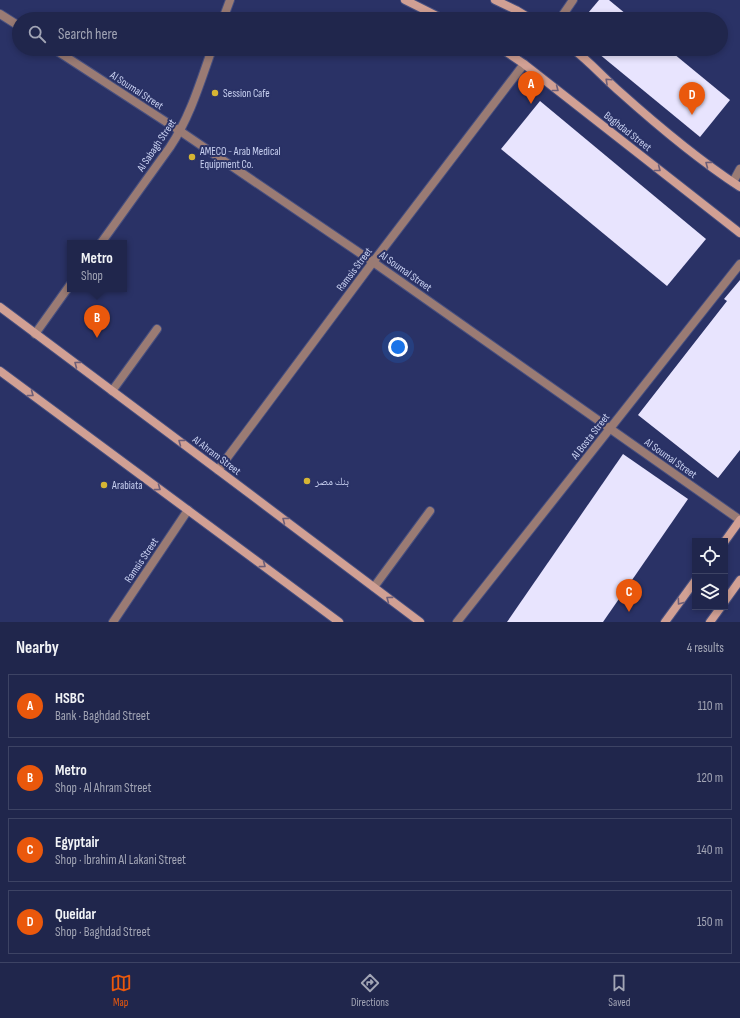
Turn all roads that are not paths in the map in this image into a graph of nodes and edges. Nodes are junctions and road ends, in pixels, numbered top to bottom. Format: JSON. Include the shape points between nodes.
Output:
{"nodes":[{"id":1,"x":230,"y":0,"type":"edge"},
{"id":2,"x":405,"y":0,"type":"edge"},
{"id":3,"x":494,"y":0,"type":"edge"},
{"id":4,"x":573,"y":0,"type":"edge"},
{"id":5,"x":226,"y":12,"type":"edge"},
{"id":6,"x":430,"y":12,"type":"edge"},
{"id":7,"x":519,"y":12,"type":"edge"},
{"id":8,"x":565,"y":12,"type":"edge"},
{"id":9,"x":0,"y":14,"type":"edge"},
{"id":10,"x":12,"y":22,"type":"edge"},
{"id":11,"x":65,"y":56,"type":"edge"},
{"id":12,"x":210,"y":56,"type":"edge"},
{"id":13,"x":512,"y":56,"type":"edge"},
{"id":14,"x":580,"y":56,"type":"edge"},
{"id":15,"x":524,"y":64,"type":"junction"},
{"id":16,"x":180,"y":131,"type":"junction"},
{"id":17,"x":740,"y":169,"type":"edge"},
{"id":18,"x":737,"y":184,"type":"edge"},
{"id":19,"x":740,"y":233,"type":"edge"},
{"id":20,"x":103,"y":240,"type":"edge"},
{"id":21,"x":373,"y":262,"type":"junction"},
{"id":22,"x":740,"y":264,"type":"edge"},
{"id":23,"x":67,"y":289,"type":"edge"},
{"id":24,"x":0,"y":307,"type":"edge"},
{"id":25,"x":157,"y":329,"type":"dead end"},
{"id":26,"x":35,"y":334,"type":"junction"},
{"id":27,"x":1,"y":373,"type":"edge"},
{"id":28,"x":112,"y":390,"type":"junction"},
{"id":29,"x":610,"y":428,"type":"junction"},
{"id":30,"x":218,"y":470,"type":"junction"},
{"id":31,"x":188,"y":510,"type":"junction"},
{"id":32,"x":430,"y":511,"type":"dead end"},
{"id":33,"x":740,"y":520,"type":"edge"},
{"id":34,"x":727,"y":538,"type":"edge"},
{"id":35,"x":740,"y":580,"type":"edge"},
{"id":36,"x":692,"y":586,"type":"edge"},
{"id":37,"x":374,"y":587,"type":"junction"},
{"id":38,"x":728,"y":597,"type":"edge"},
{"id":39,"x":719,"y":610,"type":"edge"},
{"id":40,"x":113,"y":622,"type":"edge"},
{"id":41,"x":339,"y":622,"type":"edge"},
{"id":42,"x":420,"y":622,"type":"edge"},
{"id":43,"x":457,"y":622,"type":"edge"},
{"id":44,"x":665,"y":622,"type":"edge"},
{"id":45,"x":710,"y":622,"type":"edge"}],
"edges":[{"from":1,"to":5,"type":"street"},
{"from":2,"to":6,"type":"main road"},
{"from":3,"to":7,"type":"main road"},
{"from":4,"to":8,"type":"street"},
{"from":9,"to":10,"type":"street"},
{"from":11,"to":16,"type":"street","name":"Al Soumal Street"},
{"from":12,"to":16,"type":"street","name":"Al Sabagh Street","via":[[190,112]]},
{"from":13,"to":15,"type":"main road","name":"Baghdad Street"},
{"from":18,"to":14,"type":"main road","name":"Baghdad Street","one_way":true,"via":[[654,122]]},
{"from":15,"to":19,"type":"main road","name":"Baghdad Street","one_way":true},
{"from":15,"to":21,"type":"street","name":"Ramsis Street"},
{"from":16,"to":20,"type":"street","name":"Al Sabagh Street"},
{"from":16,"to":21,"type":"street","name":"Al Soumal Street"},
{"from":17,"to":18,"type":"street"},
{"from":21,"to":29,"type":"street","name":"Al Soumal Street"},
{"from":21,"to":30,"type":"street","name":"Ramsis Street"},
{"from":22,"to":29,"type":"street","name":"Al Bosta Street"},
{"from":23,"to":26,"type":"street"},
{"from":24,"to":26,"type":"main road","name":"Al Ahram Street"},
{"from":25,"to":28,"type":"street"},
{"from":28,"to":26,"type":"main road","name":"Al Ahram Street","one_way":true},
{"from":27,"to":31,"type":"main road","one_way":true},
{"from":30,"to":28,"type":"main road","name":"Al Ahram Street","one_way":true},
{"from":29,"to":33,"type":"street","name":"Al Soumal Street"},
{"from":29,"to":43,"type":"street","name":"Al Bosta Street"},
{"from":37,"to":30,"type":"main road","name":"Al Ahram Street","one_way":true},
{"from":31,"to":40,"type":"street","name":"Ramsis Street"},
{"from":31,"to":41,"type":"main road","one_way":true},
{"from":32,"to":37,"type":"street"},
{"from":33,"to":34,"type":"main road"},
{"from":35,"to":38,"type":"main road"},
{"from":36,"to":44,"type":"main road","one_way":true},
{"from":42,"to":37,"type":"main road","name":"Al Ahram Street","one_way":true},
{"from":39,"to":45,"type":"main road"}]}
